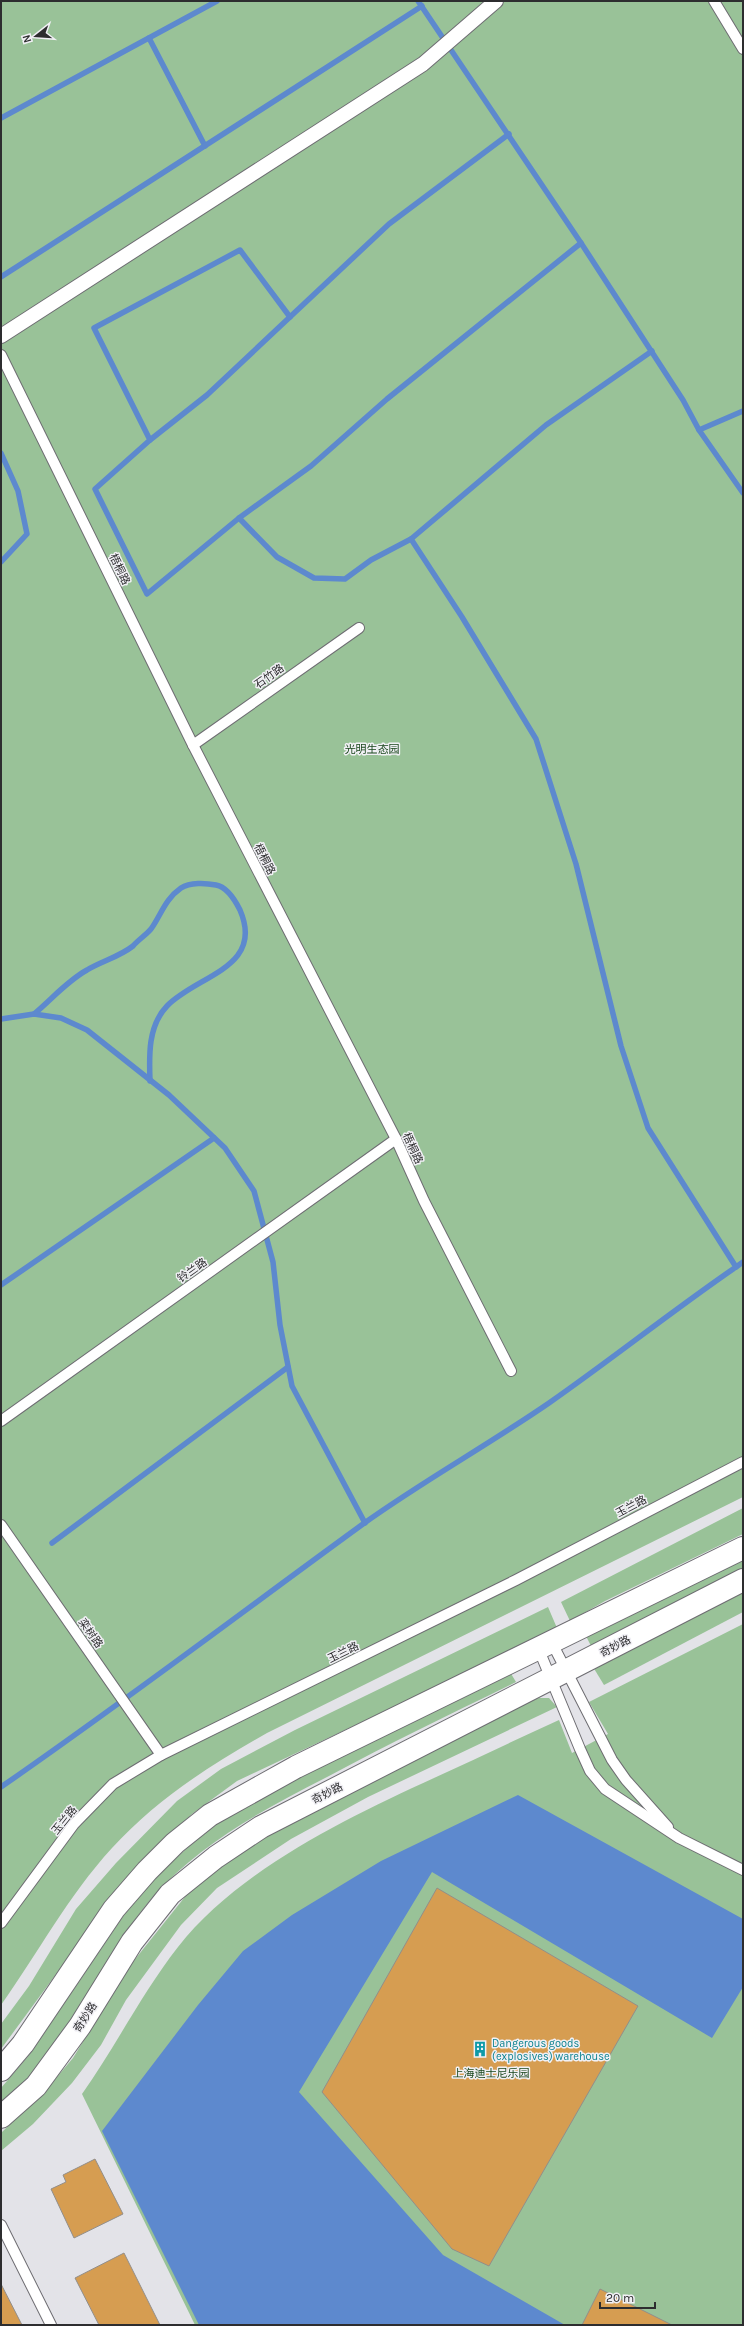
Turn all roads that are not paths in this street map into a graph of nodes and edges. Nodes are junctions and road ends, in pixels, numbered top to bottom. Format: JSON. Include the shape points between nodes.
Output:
{"nodes":[{"id":1,"x":496,"y":1,"type":"edge"},
{"id":2,"x":714,"y":1,"type":"edge"},
{"id":3,"x":743,"y":49,"type":"edge"},
{"id":4,"x":1,"y":336,"type":"edge"},
{"id":5,"x":1,"y":356,"type":"edge"},
{"id":6,"x":358,"y":628,"type":"dead end"},
{"id":7,"x":192,"y":745,"type":"junction"},
{"id":8,"x":396,"y":1139,"type":"junction"},
{"id":9,"x":511,"y":1371,"type":"dead end"},
{"id":10,"x":1,"y":1421,"type":"edge"},
{"id":11,"x":743,"y":1462,"type":"edge"},
{"id":12,"x":1,"y":1525,"type":"edge"},
{"id":13,"x":743,"y":1548,"type":"edge"},
{"id":14,"x":743,"y":1580,"type":"edge"},
{"id":15,"x":545,"y":1647,"type":"junction"},
{"id":16,"x":559,"y":1674,"type":"junction"},
{"id":17,"x":161,"y":1755,"type":"junction"},
{"id":18,"x":679,"y":1838,"type":"junction"},
{"id":19,"x":743,"y":1870,"type":"edge"},
{"id":20,"x":1,"y":1923,"type":"edge"},
{"id":21,"x":1,"y":2070,"type":"edge"},
{"id":22,"x":1,"y":2117,"type":"edge"},
{"id":23,"x":1,"y":2225,"type":"edge"},
{"id":24,"x":51,"y":2325,"type":"edge"}],
"edges":[{"from":1,"to":4,"type":"street","via":[[423,64]]},
{"from":2,"to":3,"type":"lane"},
{"from":5,"to":7,"type":"lane","name":"梧桐路"},
{"from":6,"to":7,"type":"lane","name":"石竹路"},
{"from":7,"to":8,"type":"lane","name":"梧桐路"},
{"from":8,"to":9,"type":"lane","name":"梧桐路","via":[[424,1201]]},
{"from":8,"to":10,"type":"lane","name":"铃兰路"},
{"from":11,"to":17,"type":"lane","name":"玉兰路","via":[[516,1580]]},
{"from":12,"to":17,"type":"lane","name":"栾树路"},
{"from":13,"to":15,"type":"street"},
{"from":14,"to":16,"type":"street","name":"奇妙路"},
{"from":15,"to":16,"type":"lane"},
{"from":15,"to":16,"type":"lane"},
{"from":15,"to":21,"type":"street","via":[[296,1767],[210,1815],[175,1843],[114,1909],[23,2044]]},
{"from":16,"to":18,"type":"lane","via":[[626,1780]]},
{"from":16,"to":18,"type":"lane","via":[[590,1771],[605,1789]]},
{"from":16,"to":22,"type":"street","name":"奇妙路","via":[[261,1827],[216,1857],[170,1894],[132,1942],[80,2026],[36,2086]]},
{"from":17,"to":20,"type":"lane","name":"玉兰路","via":[[113,1784],[74,1824]]},
{"from":18,"to":19,"type":"lane"},
{"from":23,"to":24,"type":"lane"}]}
